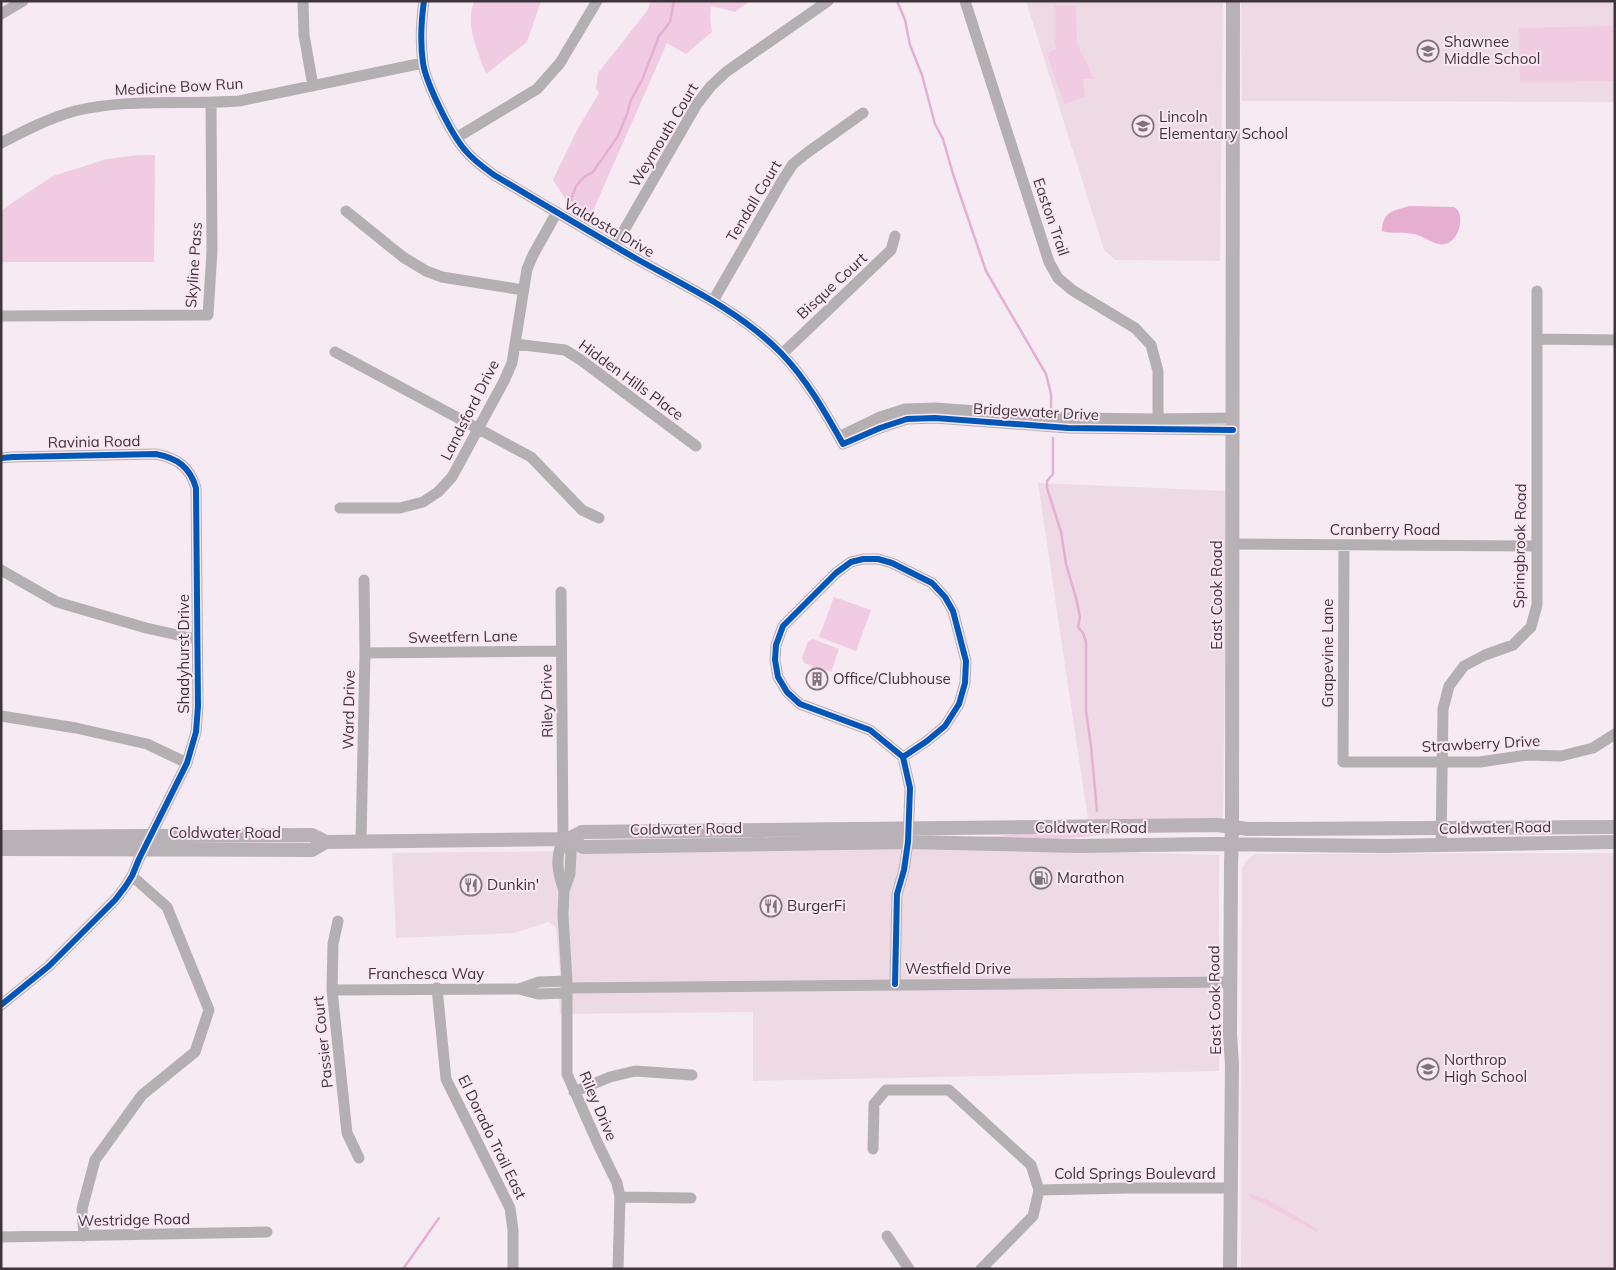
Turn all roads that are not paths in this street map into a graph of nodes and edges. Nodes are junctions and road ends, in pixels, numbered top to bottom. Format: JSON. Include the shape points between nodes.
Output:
{"nodes":[{"id":1,"x":23,"y":1,"type":"edge"},
{"id":2,"x":303,"y":1,"type":"edge"},
{"id":3,"x":424,"y":1,"type":"edge"},
{"id":4,"x":597,"y":1,"type":"edge"},
{"id":5,"x":828,"y":1,"type":"edge"},
{"id":6,"x":965,"y":1,"type":"edge"},
{"id":7,"x":1233,"y":1,"type":"edge"},
{"id":8,"x":1,"y":14,"type":"edge"},
{"id":9,"x":423,"y":64,"type":"junction"},
{"id":10,"x":313,"y":86,"type":"junction"},
{"id":11,"x":211,"y":103,"type":"junction"},
{"id":12,"x":863,"y":113,"type":"dead end"},
{"id":13,"x":456,"y":138,"type":"junction"},
{"id":14,"x":1,"y":143,"type":"edge"},
{"id":15,"x":346,"y":211,"type":"dead end"},
{"id":16,"x":557,"y":212,"type":"junction"},
{"id":17,"x":895,"y":236,"type":"dead end"},
{"id":18,"x":615,"y":246,"type":"junction"},
{"id":19,"x":524,"y":290,"type":"junction"},
{"id":20,"x":1537,"y":290,"type":"dead end"},
{"id":21,"x":712,"y":301,"type":"junction"},
{"id":22,"x":1,"y":316,"type":"edge"},
{"id":23,"x":1537,"y":339,"type":"junction"},
{"id":24,"x":1615,"y":340,"type":"edge"},
{"id":25,"x":515,"y":344,"type":"junction"},
{"id":26,"x":335,"y":352,"type":"dead end"},
{"id":27,"x":782,"y":354,"type":"junction"},
{"id":28,"x":1158,"y":424,"type":"junction"},
{"id":29,"x":1233,"y":424,"type":"junction"},
{"id":30,"x":478,"y":428,"type":"junction"},
{"id":31,"x":841,"y":440,"type":"joint"},
{"id":32,"x":696,"y":446,"type":"dead end"},
{"id":33,"x":1,"y":458,"type":"edge"},
{"id":34,"x":184,"y":466,"type":"joint"},
{"id":35,"x":340,"y":508,"type":"dead end"},
{"id":36,"x":599,"y":518,"type":"dead end"},
{"id":37,"x":1233,"y":544,"type":"junction"},
{"id":38,"x":1344,"y":545,"type":"junction"},
{"id":39,"x":1536,"y":546,"type":"junction"},
{"id":40,"x":1,"y":570,"type":"edge"},
{"id":41,"x":364,"y":580,"type":"dead end"},
{"id":42,"x":561,"y":592,"type":"dead end"},
{"id":43,"x":196,"y":639,"type":"junction"},
{"id":44,"x":561,"y":651,"type":"junction"},
{"id":45,"x":365,"y":653,"type":"junction"},
{"id":46,"x":1,"y":716,"type":"edge"},
{"id":47,"x":1615,"y":734,"type":"edge"},
{"id":48,"x":903,"y":757,"type":"junction"},
{"id":49,"x":1343,"y":762,"type":"joint"},
{"id":50,"x":1442,"y":762,"type":"junction"},
{"id":51,"x":187,"y":763,"type":"junction"},
{"id":52,"x":909,"y":827,"type":"junction"},
{"id":53,"x":1232,"y":827,"type":"junction"},
{"id":54,"x":1442,"y":827,"type":"junction"},
{"id":55,"x":1615,"y":827,"type":"edge"},
{"id":56,"x":1,"y":837,"type":"edge"},
{"id":57,"x":566,"y":839,"type":"junction"},
{"id":58,"x":361,"y":842,"type":"junction"},
{"id":59,"x":908,"y":842,"type":"junction"},
{"id":60,"x":1615,"y":842,"type":"edge"},
{"id":61,"x":147,"y":843,"type":"junction"},
{"id":62,"x":1232,"y":845,"type":"junction"},
{"id":63,"x":1442,"y":845,"type":"junction"},
{"id":64,"x":1,"y":849,"type":"edge"},
{"id":65,"x":132,"y":876,"type":"junction"},
{"id":66,"x":338,"y":921,"type":"dead end"},
{"id":67,"x":1230,"y":982,"type":"junction"},
{"id":68,"x":895,"y":984,"type":"junction"},
{"id":69,"x":566,"y":987,"type":"junction"},
{"id":70,"x":437,"y":988,"type":"junction"},
{"id":71,"x":332,"y":990,"type":"junction"},
{"id":72,"x":1,"y":1004,"type":"edge"},
{"id":73,"x":692,"y":1075,"type":"dead end"},
{"id":74,"x":574,"y":1092,"type":"junction"},
{"id":75,"x":874,"y":1149,"type":"dead end"},
{"id":76,"x":359,"y":1158,"type":"dead end"},
{"id":77,"x":1231,"y":1188,"type":"junction"},
{"id":78,"x":1039,"y":1190,"type":"junction"},
{"id":79,"x":620,"y":1197,"type":"junction"},
{"id":80,"x":691,"y":1198,"type":"dead end"},
{"id":81,"x":267,"y":1232,"type":"dead end"},
{"id":82,"x":84,"y":1236,"type":"junction"},
{"id":83,"x":887,"y":1236,"type":"dead end"},
{"id":84,"x":1,"y":1237,"type":"edge"},
{"id":85,"x":513,"y":1269,"type":"edge"},
{"id":86,"x":618,"y":1269,"type":"edge"},
{"id":87,"x":909,"y":1269,"type":"edge"},
{"id":88,"x":981,"y":1269,"type":"edge"},
{"id":89,"x":1230,"y":1269,"type":"edge"}],
"edges":[{"from":1,"to":8,"type":"street"},
{"from":2,"to":10,"type":"street","via":[[304,36]]},
{"from":3,"to":9,"type":"street","name":"Valdosta Drive","via":[[421,20]]},
{"from":4,"to":13,"type":"street","via":[[560,64],[538,89]]},
{"from":5,"to":18,"type":"street","name":"Weymouth Court","via":[[726,72],[711,86],[697,104]]},
{"from":6,"to":28,"type":"street","name":"Easton Trail","via":[[1050,262],[1058,278],[1072,290],[1135,328],[1151,345],[1158,371]]},
{"from":7,"to":29,"type":"main road","name":"East Cook Road"},
{"from":9,"to":10,"type":"street","name":"Medicine Bow Run"},
{"from":9,"to":13,"type":"street","name":"Valdosta Drive","via":[[434,95]]},
{"from":10,"to":11,"type":"street","name":"Medicine Bow Run","via":[[239,101]]},
{"from":11,"to":14,"type":"street","name":"Medicine Bow Run","via":[[119,104],[74,112],[28,128]]},
{"from":11,"to":22,"type":"street","name":"Skyline Pass","via":[[212,251],[208,315]]},
{"from":12,"to":21,"type":"street","name":"Tendall Court","via":[[794,164]]},
{"from":13,"to":16,"type":"street","name":"Valdosta Drive","via":[[482,167]]},
{"from":15,"to":19,"type":"street","via":[[403,257],[426,271],[442,277]]},
{"from":16,"to":18,"type":"street","name":"Valdosta Drive"},
{"from":16,"to":19,"type":"street","name":"Landsford Drive","via":[[533,255]]},
{"from":17,"to":27,"type":"street","name":"Bisque Court","via":[[891,250]]},
{"from":18,"to":21,"type":"street","name":"Valdosta Drive"},
{"from":19,"to":25,"type":"street","name":"Landsford Drive"},
{"from":20,"to":23,"type":"street","name":"Springbrook Road"},
{"from":21,"to":27,"type":"street","name":"Valdosta Drive","via":[[759,332]]},
{"from":23,"to":24,"type":"street"},
{"from":23,"to":39,"type":"street","name":"Springbrook Road"},
{"from":25,"to":30,"type":"street","name":"Landsford Drive","via":[[512,363]]},
{"from":25,"to":32,"type":"street","name":"Hidden Hills Place","via":[[565,350]]},
{"from":26,"to":30,"type":"street"},
{"from":27,"to":31,"type":"street","name":"Valdosta Drive","via":[[821,404]]},
{"from":28,"to":29,"type":"street","name":"Bridgewater Drive"},
{"from":28,"to":31,"type":"street","name":"Bridgewater Drive","via":[[1068,428],[934,418],[907,419]]},
{"from":29,"to":37,"type":"main road","name":"East Cook Road"},
{"from":30,"to":35,"type":"street","name":"Landsford Drive","via":[[452,477],[423,502],[400,508]]},
{"from":30,"to":36,"type":"street","via":[[531,457],[582,510]]},
{"from":33,"to":34,"type":"street","name":"Ravinia Road","via":[[140,453],[169,457]]},
{"from":34,"to":43,"type":"street","name":"Shadyhurst Drive","via":[[194,479],[196,488]]},
{"from":37,"to":38,"type":"street","name":"Cranberry Road"},
{"from":37,"to":53,"type":"main road","name":"East Cook Road"},
{"from":38,"to":39,"type":"street","name":"Cranberry Road"},
{"from":38,"to":49,"type":"street","name":"Grapevine Lane"},
{"from":39,"to":50,"type":"street","name":"Springbrook Road","via":[[1537,605],[1531,627],[1513,645],[1464,666],[1449,686],[1443,709]]},
{"from":40,"to":43,"type":"street","via":[[57,602]]},
{"from":41,"to":45,"type":"street","name":"Ward Drive"},
{"from":42,"to":44,"type":"street","name":"Riley Drive"},
{"from":43,"to":51,"type":"street","name":"Shadyhurst Drive","via":[[198,706],[196,732]]},
{"from":44,"to":45,"type":"street","name":"Sweetfern Lane"},
{"from":44,"to":57,"type":"street","name":"Riley Drive"},
{"from":45,"to":58,"type":"street","name":"Ward Drive"},
{"from":46,"to":51,"type":"street","via":[[148,744]]},
{"from":47,"to":50,"type":"street","name":"Strawberry Drive","via":[[1593,748],[1560,756],[1527,755],[1480,762]]},
{"from":48,"to":48,"type":"street","via":[[870,730],[800,704],[778,677],[776,645],[783,626],[851,562],[878,559],[892,563],[932,583],[953,611],[966,661],[966,683],[959,704],[945,726]]},
{"from":48,"to":52,"type":"street","via":[[910,788]]},
{"from":49,"to":50,"type":"street","name":"Strawberry Drive"},
{"from":50,"to":54,"type":"street","name":"Springbrook Road"},
{"from":51,"to":61,"type":"street","name":"Shadyhurst Drive"},
{"from":52,"to":53,"type":"main road","name":"Coldwater Road"},
{"from":52,"to":57,"type":"main road","name":"Coldwater Road","via":[[582,832]]},
{"from":52,"to":59,"type":"street"},
{"from":53,"to":54,"type":"main road","name":"Coldwater Road"},
{"from":53,"to":62,"type":"main road","name":"East Cook Road"},
{"from":54,"to":55,"type":"main road","name":"Coldwater Road"},
{"from":54,"to":63,"type":"street","name":"Springbrook Road"},
{"from":56,"to":61,"type":"main road","name":"Coldwater Road"},
{"from":57,"to":58,"type":"main road","name":"Coldwater Road"},
{"from":57,"to":59,"type":"main road","name":"Coldwater Road","via":[[582,847]]},
{"from":57,"to":69,"type":"street","name":"Riley Drive","via":[[570,852],[563,915]]},
{"from":58,"to":61,"type":"main road","name":"Coldwater Road","via":[[326,842],[312,850]]},
{"from":59,"to":62,"type":"main road","name":"Coldwater Road"},
{"from":59,"to":68,"type":"street","via":[[897,894]]},
{"from":60,"to":63,"type":"main road","name":"Coldwater Road"},
{"from":61,"to":64,"type":"main road","name":"Coldwater Road"},
{"from":61,"to":65,"type":"street","name":"Shadyhurst Drive"},
{"from":62,"to":63,"type":"main road","name":"Coldwater Road"},
{"from":62,"to":67,"type":"main road","name":"East Cook Road"},
{"from":65,"to":72,"type":"street","name":"Shadyhurst Drive","via":[[115,900],[49,966]]},
{"from":65,"to":82,"type":"street","via":[[167,907],[208,1010],[195,1052],[142,1095],[95,1160],[82,1209]]},
{"from":66,"to":71,"type":"street","name":"Passier Court","via":[[333,944]]},
{"from":67,"to":68,"type":"street","name":"Westfield Drive"},
{"from":67,"to":77,"type":"main road","name":"East Cook Road"},
{"from":68,"to":69,"type":"street","name":"Westfield Drive"},
{"from":69,"to":70,"type":"street","name":"Franchesca Way","via":[[539,982],[519,989]]},
{"from":69,"to":74,"type":"street","name":"Riley Drive","via":[[567,1074]]},
{"from":70,"to":71,"type":"street","name":"Franchesca Way"},
{"from":70,"to":85,"type":"street","name":"El Dorado Trail East","via":[[446,1079],[510,1208]]},
{"from":71,"to":76,"type":"street","name":"Passier Court","via":[[347,1133]]},
{"from":73,"to":74,"type":"street","via":[[635,1071]]},
{"from":74,"to":79,"type":"street","name":"Riley Drive","via":[[617,1183]]},
{"from":75,"to":78,"type":"street","name":"Cold Springs Boulevard","via":[[874,1104],[886,1090],[949,1090],[1031,1165]]},
{"from":77,"to":78,"type":"street","name":"Cold Springs Boulevard"},
{"from":77,"to":89,"type":"main road","name":"East Cook Road"},
{"from":78,"to":88,"type":"street","name":"Cold Springs Boulevard","via":[[1032,1216]]},
{"from":79,"to":80,"type":"street"},
{"from":79,"to":86,"type":"street","name":"Riley Drive"},
{"from":81,"to":82,"type":"street","name":"Westridge Road"},
{"from":82,"to":84,"type":"street","name":"Westridge Road"},
{"from":83,"to":87,"type":"street"}]}
